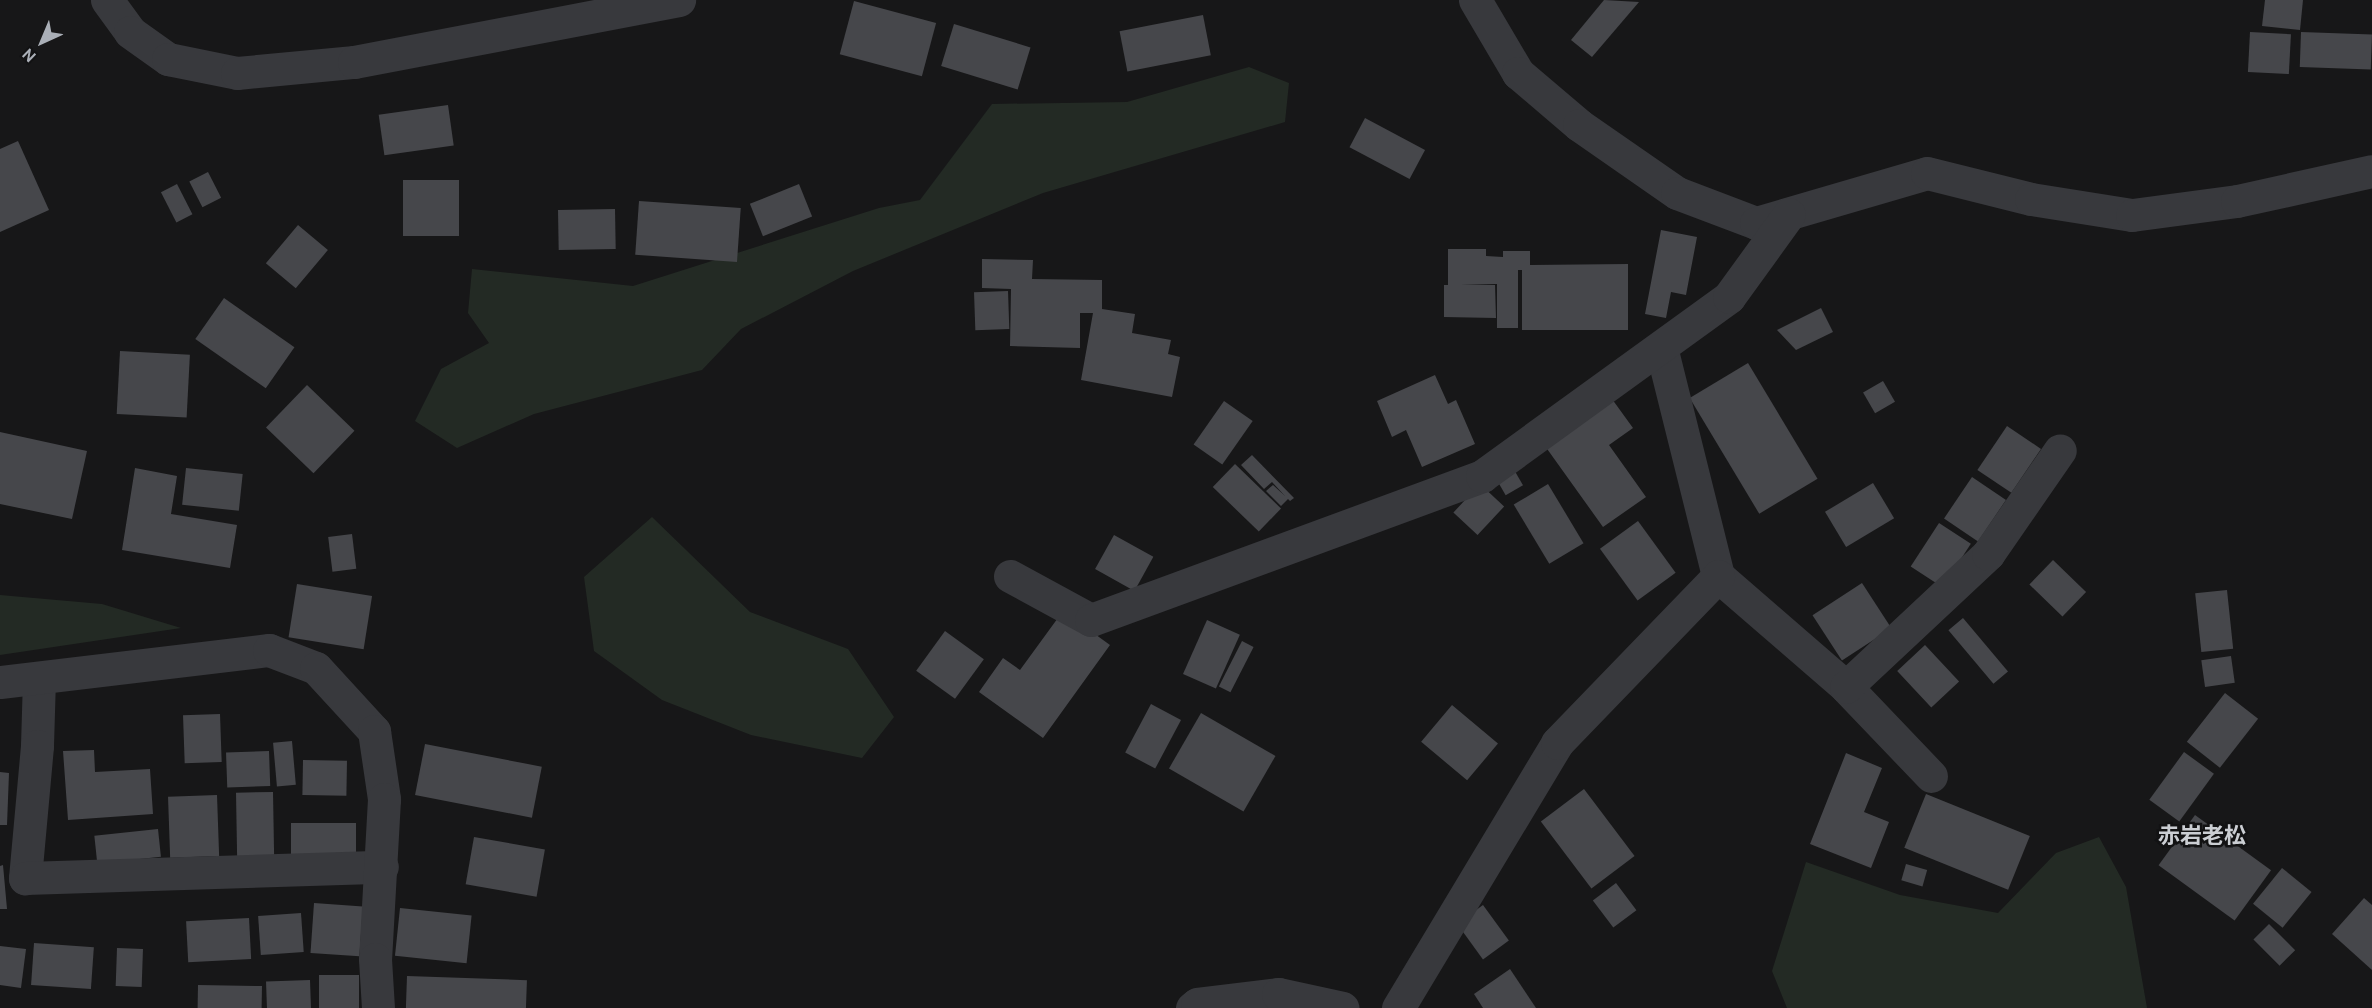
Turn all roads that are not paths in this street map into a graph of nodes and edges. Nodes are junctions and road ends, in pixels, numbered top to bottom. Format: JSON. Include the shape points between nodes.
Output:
{"nodes":[{"id":1,"x":107,"y":0,"type":"edge"},
{"id":2,"x":680,"y":0,"type":"edge"},
{"id":3,"x":1475,"y":0,"type":"edge"},
{"id":4,"x":2372,"y":171,"type":"edge"},
{"id":5,"x":1789,"y":214,"type":"junction"},
{"id":6,"x":1661,"y":347,"type":"junction"},
{"id":7,"x":2060,"y":450,"type":"dead end"},
{"id":8,"x":1010,"y":576,"type":"dead end"},
{"id":9,"x":1718,"y":576,"type":"junction"},
{"id":10,"x":39,"y":678,"type":"junction"},
{"id":11,"x":0,"y":682,"type":"edge"},
{"id":12,"x":1846,"y":687,"type":"junction"},
{"id":13,"x":1931,"y":776,"type":"dead end"},
{"id":14,"x":382,"y":867,"type":"junction"},
{"id":15,"x":378,"y":1008,"type":"edge"},
{"id":16,"x":1192,"y":1008,"type":"edge"},
{"id":17,"x":1343,"y":1008,"type":"edge"},
{"id":18,"x":1398,"y":1008,"type":"edge"}],
"edges":[{"from":1,"to":2,"type":"street","via":[[130,32],[168,59],[237,73],[354,62]]},
{"from":3,"to":5,"type":"street","via":[[1518,73],[1579,125],[1677,193],[1756,223]]},
{"from":4,"to":5,"type":"street","via":[[2237,201],[2132,215],[2031,200],[1927,173]]},
{"from":5,"to":6,"type":"street","via":[[1729,297]]},
{"from":6,"to":8,"type":"street","via":[[1482,476],[1091,620]]},
{"from":6,"to":9,"type":"street"},
{"from":7,"to":12,"type":"street","via":[[1988,554]]},
{"from":9,"to":12,"type":"street"},
{"from":9,"to":18,"type":"street","via":[[1557,743]]},
{"from":10,"to":11,"type":"street"},
{"from":10,"to":14,"type":"street","via":[[269,650],[316,668],[374,731],[384,798]]},
{"from":10,"to":14,"type":"street","via":[[25,878]]},
{"from":12,"to":13,"type":"street"},
{"from":14,"to":15,"type":"street","via":[[375,959]]},
{"from":16,"to":17,"type":"street","via":[[1197,1004],[1278,994]]}]}
